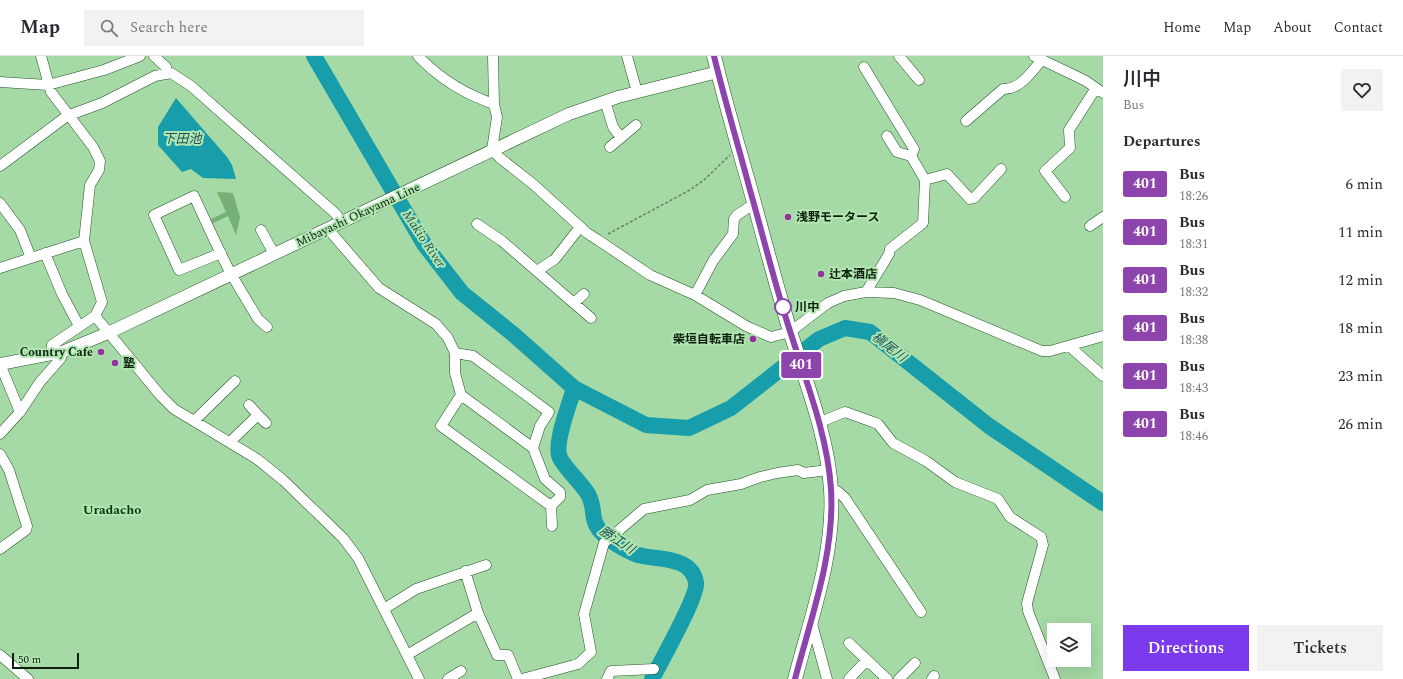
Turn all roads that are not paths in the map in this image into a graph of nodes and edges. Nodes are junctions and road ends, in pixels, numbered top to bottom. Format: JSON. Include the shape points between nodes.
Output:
{"nodes":[{"id":1,"x":42,"y":56,"type":"edge"},
{"id":2,"x":140,"y":56,"type":"edge"},
{"id":3,"x":154,"y":56,"type":"edge"},
{"id":4,"x":418,"y":56,"type":"edge"},
{"id":5,"x":493,"y":56,"type":"edge"},
{"id":6,"x":627,"y":56,"type":"edge"},
{"id":7,"x":714,"y":56,"type":"edge"},
{"id":8,"x":899,"y":56,"type":"edge"},
{"id":9,"x":1039,"y":58,"type":"edge"},
{"id":10,"x":864,"y":67,"type":"dead end"},
{"id":11,"x":167,"y":72,"type":"junction"},
{"id":12,"x":718,"y":72,"type":"junction"},
{"id":13,"x":919,"y":80,"type":"dead end"},
{"id":14,"x":0,"y":82,"type":"edge"},
{"id":15,"x":48,"y":85,"type":"junction"},
{"id":16,"x":1099,"y":90,"type":"edge"},
{"id":17,"x":637,"y":92,"type":"junction"},
{"id":18,"x":605,"y":102,"type":"junction"},
{"id":19,"x":494,"y":104,"type":"junction"},
{"id":20,"x":68,"y":116,"type":"junction"},
{"id":21,"x":966,"y":122,"type":"dead end"},
{"id":22,"x":636,"y":125,"type":"dead end"},
{"id":23,"x":887,"y":136,"type":"dead end"},
{"id":24,"x":621,"y":138,"type":"junction"},
{"id":25,"x":610,"y":147,"type":"dead end"},
{"id":26,"x":492,"y":150,"type":"junction"},
{"id":27,"x":910,"y":156,"type":"junction"},
{"id":28,"x":0,"y":166,"type":"edge"},
{"id":29,"x":1001,"y":169,"type":"dead end"},
{"id":30,"x":925,"y":180,"type":"junction"},
{"id":31,"x":1065,"y":197,"type":"dead end"},
{"id":32,"x":0,"y":203,"type":"edge"},
{"id":33,"x":754,"y":204,"type":"junction"},
{"id":34,"x":1103,"y":217,"type":"edge"},
{"id":35,"x":341,"y":222,"type":"junction"},
{"id":36,"x":1090,"y":226,"type":"dead end"},
{"id":37,"x":580,"y":227,"type":"junction"},
{"id":38,"x":328,"y":229,"type":"junction"},
{"id":39,"x":261,"y":230,"type":"dead end"},
{"id":40,"x":481,"y":230,"type":"dead end"},
{"id":41,"x":84,"y":241,"type":"junction"},
{"id":42,"x":45,"y":252,"type":"junction"},
{"id":43,"x":221,"y":252,"type":"junction"},
{"id":44,"x":274,"y":254,"type":"junction"},
{"id":45,"x":31,"y":258,"type":"junction"},
{"id":46,"x":0,"y":268,"type":"edge"},
{"id":47,"x":537,"y":271,"type":"junction"},
{"id":48,"x":231,"y":274,"type":"junction"},
{"id":49,"x":866,"y":292,"type":"junction"},
{"id":50,"x":584,"y":294,"type":"dead end"},
{"id":51,"x":695,"y":295,"type":"junction"},
{"id":52,"x":574,"y":303,"type":"junction"},
{"id":53,"x":95,"y":316,"type":"junction"},
{"id":54,"x":591,"y":318,"type":"dead end"},
{"id":55,"x":261,"y":325,"type":"dead end"},
{"id":56,"x":79,"y":326,"type":"junction"},
{"id":57,"x":108,"y":333,"type":"junction"},
{"id":58,"x":1103,"y":336,"type":"edge"},
{"id":59,"x":792,"y":337,"type":"junction"},
{"id":60,"x":1069,"y":346,"type":"junction"},
{"id":61,"x":57,"y":353,"type":"junction"},
{"id":62,"x":455,"y":353,"type":"junction"},
{"id":63,"x":0,"y":364,"type":"edge"},
{"id":64,"x":1103,"y":376,"type":"edge"},
{"id":65,"x":236,"y":381,"type":"dead end"},
{"id":66,"x":461,"y":395,"type":"junction"},
{"id":67,"x":249,"y":405,"type":"dead end"},
{"id":68,"x":20,"y":412,"type":"junction"},
{"id":69,"x":258,"y":415,"type":"junction"},
{"id":70,"x":194,"y":420,"type":"junction"},
{"id":71,"x":818,"y":422,"type":"junction"},
{"id":72,"x":266,"y":423,"type":"dead end"},
{"id":73,"x":0,"y":434,"type":"edge"},
{"id":74,"x":231,"y":443,"type":"junction"},
{"id":75,"x":533,"y":448,"type":"junction"},
{"id":76,"x":0,"y":454,"type":"edge"},
{"id":77,"x":828,"y":470,"type":"junction"},
{"id":78,"x":831,"y":490,"type":"junction"},
{"id":79,"x":551,"y":506,"type":"junction"},
{"id":80,"x":552,"y":526,"type":"dead end"},
{"id":81,"x":0,"y":549,"type":"edge"},
{"id":82,"x":486,"y":565,"type":"dead end"},
{"id":83,"x":465,"y":571,"type":"junction"},
{"id":84,"x":384,"y":609,"type":"junction"},
{"id":85,"x":921,"y":612,"type":"dead end"},
{"id":86,"x":478,"y":613,"type":"junction"},
{"id":87,"x":811,"y":618,"type":"junction"},
{"id":88,"x":849,"y":643,"type":"dead end"},
{"id":89,"x":0,"y":655,"type":"edge"},
{"id":90,"x":407,"y":655,"type":"junction"},
{"id":91,"x":867,"y":660,"type":"junction"},
{"id":92,"x":915,"y":663,"type":"dead end"},
{"id":93,"x":654,"y":669,"type":"dead end"},
{"id":94,"x":461,"y":671,"type":"dead end"},
{"id":95,"x":28,"y":679,"type":"edge"},
{"id":96,"x":419,"y":679,"type":"edge"},
{"id":97,"x":448,"y":679,"type":"edge"},
{"id":98,"x":518,"y":679,"type":"edge"},
{"id":99,"x":522,"y":679,"type":"edge"},
{"id":100,"x":607,"y":679,"type":"edge"},
{"id":101,"x":795,"y":679,"type":"edge"},
{"id":102,"x":827,"y":679,"type":"edge"},
{"id":103,"x":849,"y":679,"type":"edge"},
{"id":104,"x":886,"y":679,"type":"edge"},
{"id":105,"x":899,"y":679,"type":"edge"},
{"id":106,"x":1055,"y":679,"type":"edge"}],
"edges":[{"from":1,"to":15,"type":"street"},
{"from":2,"to":15,"type":"street","via":[[104,70]]},
{"from":3,"to":11,"type":"street","via":[[166,67]]},
{"from":4,"to":19,"type":"street","via":[[452,86],[469,96]]},
{"from":5,"to":19,"type":"street"},
{"from":6,"to":17,"type":"street"},
{"from":7,"to":12,"type":"highway"},
{"from":8,"to":13,"type":"street"},
{"from":9,"to":16,"type":"street"},
{"from":9,"to":21,"type":"street","via":[[1023,80],[1010,90],[1003,90]]},
{"from":10,"to":27,"type":"street","via":[[914,149]]},
{"from":11,"to":20,"type":"street"},
{"from":11,"to":35,"type":"street","via":[[191,86],[336,214]]},
{"from":12,"to":17,"type":"main road","name":"Mibayashi Okayama Line"},
{"from":12,"to":33,"type":"highway"},
{"from":14,"to":15,"type":"street"},
{"from":15,"to":20,"type":"street"},
{"from":16,"to":31,"type":"street","via":[[1070,130],[1070,148],[1045,172]]},
{"from":17,"to":18,"type":"main road","name":"Mibayashi Okayama Line"},
{"from":18,"to":24,"type":"street","via":[[613,127]]},
{"from":18,"to":26,"type":"main road","name":"Mibayashi Okayama Line","via":[[570,114]]},
{"from":19,"to":26,"type":"street","via":[[497,117]]},
{"from":20,"to":28,"type":"street"},
{"from":20,"to":41,"type":"street","via":[[97,154],[100,166],[90,185]]},
{"from":22,"to":24,"type":"street"},
{"from":23,"to":27,"type":"street","via":[[897,152]]},
{"from":24,"to":25,"type":"street"},
{"from":26,"to":35,"type":"main road","name":"Mibayashi Okayama Line"},
{"from":26,"to":37,"type":"street"},
{"from":27,"to":30,"type":"street"},
{"from":29,"to":30,"type":"street","via":[[974,198],[970,199],[947,174]]},
{"from":30,"to":49,"type":"street","via":[[923,223],[890,249]]},
{"from":32,"to":45,"type":"street","via":[[20,230]]},
{"from":33,"to":51,"type":"street","via":[[734,219],[733,234],[712,261]]},
{"from":33,"to":59,"type":"highway"},
{"from":34,"to":36,"type":"street"},
{"from":35,"to":38,"type":"main road","name":"Mibayashi Okayama Line"},
{"from":37,"to":47,"type":"street","via":[[555,258]]},
{"from":37,"to":51,"type":"street","via":[[650,275]]},
{"from":38,"to":44,"type":"main road","name":"Mibayashi Okayama Line"},
{"from":38,"to":62,"type":"street","via":[[379,288],[436,324],[448,338]]},
{"from":39,"to":44,"type":"street"},
{"from":40,"to":47,"type":"street","via":[[514,257]]},
{"from":41,"to":42,"type":"street"},
{"from":41,"to":53,"type":"street","via":[[102,302]]},
{"from":42,"to":45,"type":"street"},
{"from":42,"to":56,"type":"street","via":[[62,294]]},
{"from":43,"to":43,"type":"street","via":[[194,196],[154,215],[179,270]]},
{"from":43,"to":48,"type":"street"},
{"from":44,"to":48,"type":"main road","name":"Mibayashi Okayama Line"},
{"from":45,"to":46,"type":"street"},
{"from":47,"to":52,"type":"street"},
{"from":48,"to":55,"type":"street"},
{"from":48,"to":57,"type":"main road","name":"Mibayashi Okayama Line"},
{"from":49,"to":59,"type":"street","via":[[844,296],[828,303]]},
{"from":49,"to":60,"type":"street","via":[[894,293],[920,300],[1042,351]]},
{"from":50,"to":52,"type":"street"},
{"from":51,"to":59,"type":"street","via":[[746,326],[771,337]]},
{"from":52,"to":54,"type":"street"},
{"from":53,"to":56,"type":"street"},
{"from":53,"to":57,"type":"street"},
{"from":56,"to":61,"type":"street","via":[[52,345]]},
{"from":57,"to":61,"type":"main road","name":"Mibayashi Okayama Line"},
{"from":57,"to":70,"type":"street","via":[[160,395],[174,409]]},
{"from":58,"to":60,"type":"street"},
{"from":59,"to":71,"type":"highway"},
{"from":60,"to":64,"type":"street"},
{"from":61,"to":63,"type":"main road","name":"Mibayashi Okayama Line"},
{"from":61,"to":68,"type":"street","via":[[61,358],[40,382]]},
{"from":62,"to":66,"type":"street","via":[[455,373]]},
{"from":62,"to":75,"type":"street","via":[[472,356],[549,412],[540,426]]},
{"from":63,"to":68,"type":"street"},
{"from":65,"to":70,"type":"street"},
{"from":66,"to":75,"type":"street"},
{"from":66,"to":79,"type":"street","via":[[441,426]]},
{"from":67,"to":69,"type":"street"},
{"from":68,"to":73,"type":"street"},
{"from":69,"to":72,"type":"street"},
{"from":69,"to":74,"type":"street"},
{"from":70,"to":74,"type":"street"},
{"from":71,"to":77,"type":"highway"},
{"from":71,"to":106,"type":"street","via":[[846,412],[878,424],[893,443],[926,461],[955,482],[998,498],[1010,517],[1041,537],[1043,545],[1027,603],[1030,618]]},
{"from":74,"to":84,"type":"street","via":[[257,459],[283,480],[343,538],[358,558]]},
{"from":75,"to":79,"type":"street","via":[[545,479],[560,492],[560,497]]},
{"from":76,"to":81,"type":"street","via":[[9,470],[27,526],[26,530]]},
{"from":77,"to":78,"type":"highway"},
{"from":77,"to":99,"type":"street","via":[[777,473],[741,484],[707,490],[690,500],[644,509],[604,543],[584,614],[591,652],[578,664]]},
{"from":78,"to":85,"type":"street","via":[[837,491],[845,498]]},
{"from":78,"to":87,"type":"highway","via":[[828,546]]},
{"from":79,"to":80,"type":"street"},
{"from":82,"to":83,"type":"street"},
{"from":83,"to":84,"type":"street","via":[[416,589]]},
{"from":83,"to":86,"type":"street"},
{"from":84,"to":90,"type":"street"},
{"from":86,"to":90,"type":"street"},
{"from":86,"to":98,"type":"street","via":[[497,655],[508,655]]},
{"from":87,"to":101,"type":"highway"},
{"from":87,"to":102,"type":"street"},
{"from":88,"to":91,"type":"street"},
{"from":89,"to":95,"type":"street"},
{"from":90,"to":96,"type":"street"},
{"from":91,"to":103,"type":"street"},
{"from":91,"to":104,"type":"street"},
{"from":92,"to":105,"type":"street"},
{"from":93,"to":100,"type":"street","via":[[611,671]]},
{"from":94,"to":97,"type":"street"}]}
